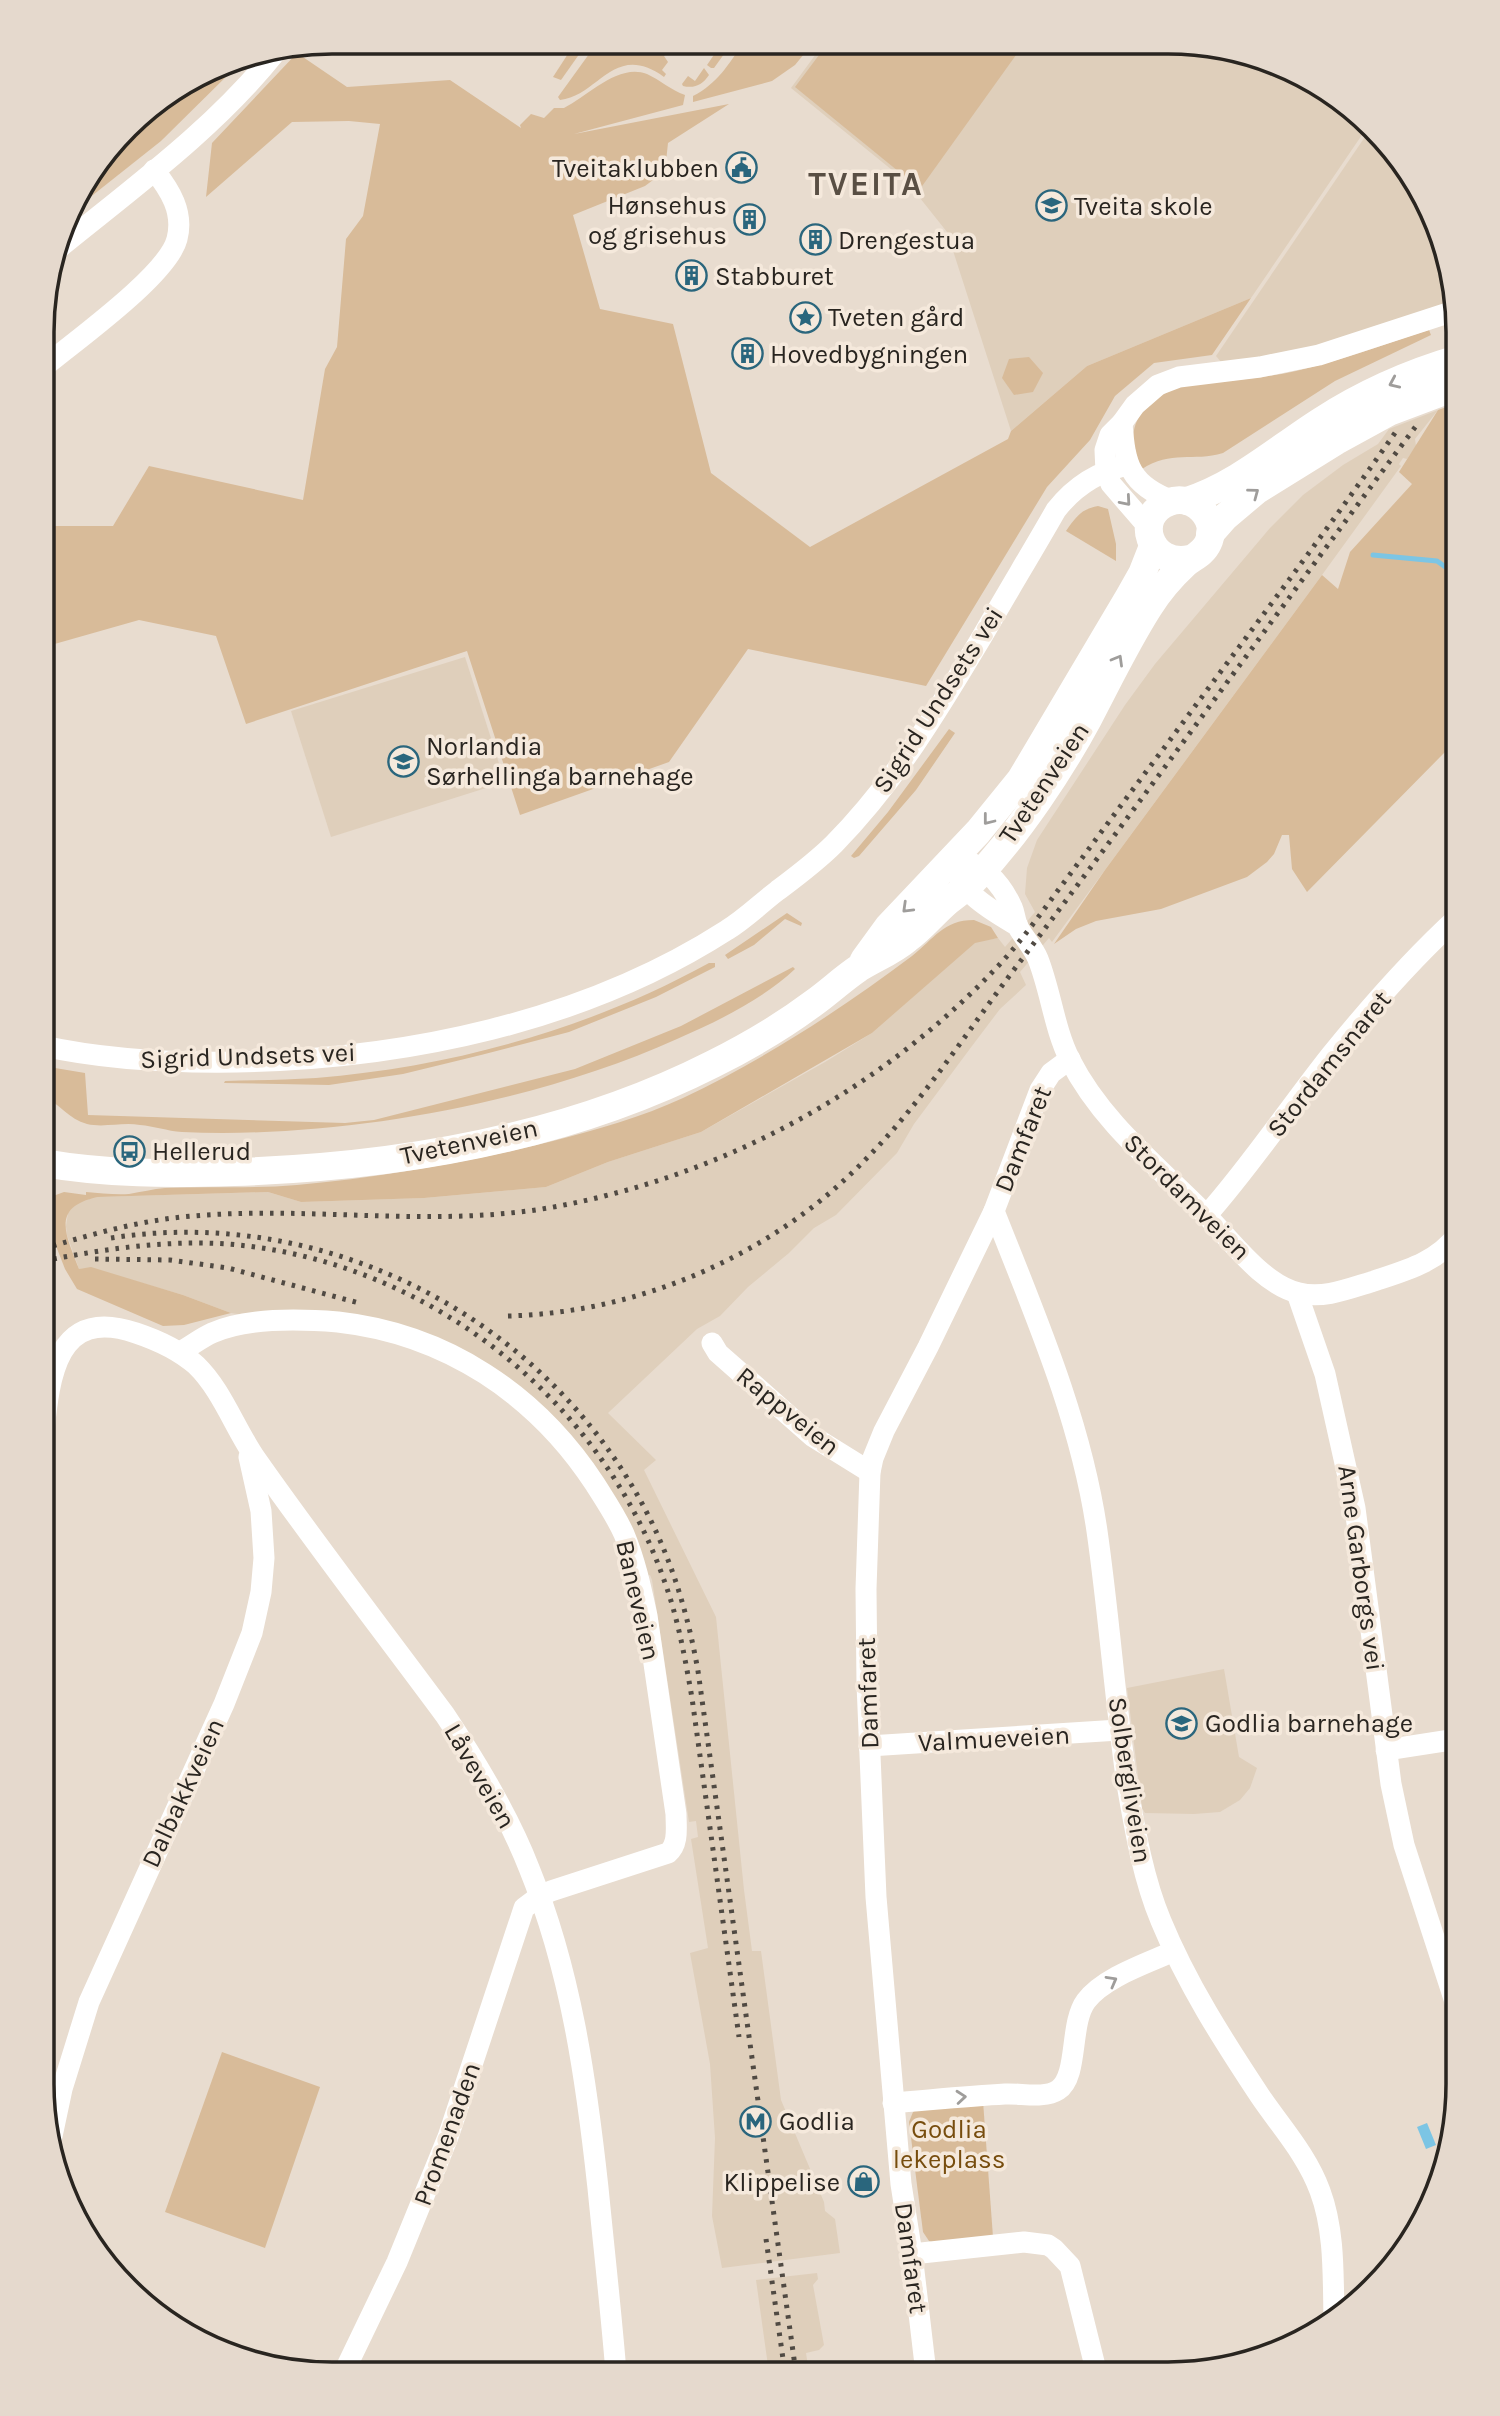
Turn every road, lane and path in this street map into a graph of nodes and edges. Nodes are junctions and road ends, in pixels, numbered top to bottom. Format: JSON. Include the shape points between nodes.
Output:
{"nodes":[{"id":1,"x":267,"y":63,"type":"edge"},
{"id":2,"x":154,"y":170,"type":"junction"},
{"id":3,"x":71,"y":238,"type":"edge"},
{"id":4,"x":1445,"y":314,"type":"edge"},
{"id":5,"x":54,"y":359,"type":"edge"},
{"id":6,"x":1446,"y":363,"type":"edge"},
{"id":7,"x":1446,"y":391,"type":"edge"},
{"id":8,"x":1122,"y":423,"type":"junction"},
{"id":9,"x":1128,"y":465,"type":"junction"},
{"id":10,"x":1106,"y":472,"type":"junction"},
{"id":11,"x":1180,"y":501,"type":"junction"},
{"id":12,"x":1210,"y":534,"type":"junction"},
{"id":13,"x":1151,"y":537,"type":"junction"},
{"id":14,"x":1190,"y":559,"type":"junction"},
{"id":15,"x":954,"y":859,"type":"junction"},
{"id":16,"x":975,"y":879,"type":"junction"},
{"id":17,"x":1446,"y":930,"type":"edge"},
{"id":18,"x":856,"y":970,"type":"junction"},
{"id":19,"x":54,"y":1048,"type":"edge"},
{"id":20,"x":1070,"y":1059,"type":"junction"},
{"id":21,"x":54,"y":1164,"type":"edge"},
{"id":22,"x":994,"y":1211,"type":"junction"},
{"id":23,"x":1207,"y":1215,"type":"junction"},
{"id":24,"x":1446,"y":1247,"type":"edge"},
{"id":25,"x":1297,"y":1293,"type":"junction"},
{"id":26,"x":712,"y":1343,"type":"dead end"},
{"id":27,"x":180,"y":1352,"type":"junction"},
{"id":28,"x":54,"y":1372,"type":"edge"},
{"id":29,"x":244,"y":1442,"type":"junction"},
{"id":30,"x":870,"y":1472,"type":"junction"},
{"id":31,"x":1119,"y":1730,"type":"junction"},
{"id":32,"x":1446,"y":1741,"type":"edge"},
{"id":33,"x":869,"y":1746,"type":"junction"},
{"id":34,"x":1386,"y":1750,"type":"junction"},
{"id":35,"x":540,"y":1896,"type":"junction"},
{"id":36,"x":1174,"y":1951,"type":"junction"},
{"id":37,"x":1446,"y":1974,"type":"edge"},
{"id":38,"x":893,"y":2103,"type":"junction"},
{"id":39,"x":57,"y":2116,"type":"edge"},
{"id":40,"x":912,"y":2254,"type":"junction"},
{"id":41,"x":1333,"y":2307,"type":"edge"},
{"id":42,"x":349,"y":2362,"type":"edge"},
{"id":43,"x":615,"y":2362,"type":"edge"},
{"id":44,"x":925,"y":2362,"type":"edge"},
{"id":45,"x":1094,"y":2362,"type":"edge"}],
"edges":[{"from":1,"to":2,"type":"street","via":[[236,98]]},
{"from":2,"to":3,"type":"street"},
{"from":2,"to":5,"type":"street","via":[[172,194],[178,214],[173,251],[149,280]]},
{"from":4,"to":8,"type":"street","via":[[1319,355],[1171,379],[1141,399]]},
{"from":6,"to":11,"type":"main road","name":"Tvetenveien","one_way":true,"via":[[1354,401],[1224,486]]},
{"from":12,"to":7,"type":"main road","name":"Tvetenveien","one_way":true,"via":[[1257,490],[1336,440],[1389,412]]},
{"from":8,"to":9,"type":"street"},
{"from":8,"to":10,"type":"street","via":[[1110,435],[1105,450]]},
{"from":9,"to":10,"type":"street","name":"Sigrid Undsets vei"},
{"from":9,"to":11,"type":"street","via":[[1143,484]]},
{"from":10,"to":13,"type":"street","one_way":true},
{"from":10,"to":19,"type":"street","name":"Sigrid Undsets vei","via":[[1079,487],[1056,510],[941,705],[857,819],[796,879],[739,922],[681,957],[620,986],[530,1018],[352,1055],[166,1061]]},
{"from":11,"to":12,"type":"main road","via":[[1205,513]]},
{"from":11,"to":13,"type":"main road","name":"Tvetenveien","via":[[1156,511]]},
{"from":12,"to":14,"type":"main road","name":"Tvetenveien","via":[[1202,552]]},
{"from":13,"to":14,"type":"main road","via":[[1157,552],[1169,559]]},
{"from":13,"to":15,"type":"main road","name":"Tvetenveien","one_way":true,"via":[[1142,573],[1036,755]]},
{"from":16,"to":14,"type":"main road","name":"Tvetenveien","one_way":true,"via":[[1055,772],[1158,592]]},
{"from":15,"to":16,"type":"street","name":"Stordamveien","via":[[958,878]]},
{"from":15,"to":18,"type":"main road","name":"Tvetenveien","one_way":true,"via":[[888,927]]},
{"from":16,"to":18,"type":"main road","name":"Tvetenveien","via":[[905,941]]},
{"from":16,"to":20,"type":"street","name":"Stordamveien","via":[[987,907],[1013,919],[1035,955]]},
{"from":17,"to":23,"type":"street","name":"Stordamsnaret","via":[[1363,1016]]},
{"from":18,"to":21,"type":"main road","name":"Tvetenveien","via":[[780,1027],[682,1079],[583,1117],[498,1139],[379,1160],[274,1171],[145,1173]]},
{"from":20,"to":22,"type":"street","name":"Damfaret","via":[[1051,1073],[1040,1090]]},
{"from":20,"to":23,"type":"street","name":"Stordamveien","via":[[1121,1131]]},
{"from":22,"to":30,"type":"street","name":"Damfaret","via":[[884,1431]]},
{"from":22,"to":31,"type":"street","name":"Solbergliveien","via":[[1076,1431],[1097,1530]]},
{"from":23,"to":25,"type":"street","name":"Stordamveien","via":[[1268,1276]]},
{"from":24,"to":25,"type":"street","via":[[1411,1269],[1330,1293]]},
{"from":25,"to":34,"type":"street","name":"Arne Garborgs vei","via":[[1325,1374],[1355,1508]]},
{"from":26,"to":30,"type":"street","name":"Rappveien","via":[[812,1436]]},
{"from":27,"to":28,"type":"street","name":"Låveveien","via":[[113,1326],[88,1329],[71,1339]]},
{"from":27,"to":29,"type":"street","name":"Låveveien","via":[[208,1380]]},
{"from":27,"to":35,"type":"street","name":"Baneveien","via":[[214,1332],[257,1322],[323,1321],[382,1329],[443,1351],[511,1391],[563,1439],[585,1468],[624,1533],[642,1589],[676,1839],[668,1853]]},
{"from":29,"to":35,"type":"street","name":"Låveveien","via":[[469,1751]]},
{"from":29,"to":39,"type":"street","name":"Dalbakkveien","via":[[261,1511],[264,1558],[252,1633],[89,2002]]},
{"from":30,"to":33,"type":"street","name":"Damfaret","via":[[866,1589]]},
{"from":31,"to":33,"type":"street","name":"Valmueveien"},
{"from":31,"to":36,"type":"street","name":"Solbergliveien","via":[[1149,1888]]},
{"from":32,"to":34,"type":"street"},
{"from":33,"to":38,"type":"street","name":"Damfaret"},
{"from":34,"to":37,"type":"street","name":"Arne Garborgs vei","via":[[1404,1845]]},
{"from":35,"to":42,"type":"street","name":"Promenaden","via":[[520,1917],[448,2137],[397,2262]]},
{"from":35,"to":43,"type":"street","name":"Låveveien","via":[[568,1986],[583,2064]]},
{"from":38,"to":36,"type":"street","one_way":true,"via":[[1056,2092],[1068,2079],[1085,2003],[1114,1979]]},
{"from":36,"to":41,"type":"street","name":"Solbergliveien","via":[[1211,2021],[1305,2159],[1320,2191],[1330,2237]]},
{"from":38,"to":40,"type":"street","name":"Damfaret"},
{"from":40,"to":44,"type":"street","name":"Damfaret"},
{"from":40,"to":45,"type":"street","via":[[1024,2242],[1048,2245],[1070,2266]]}]}
